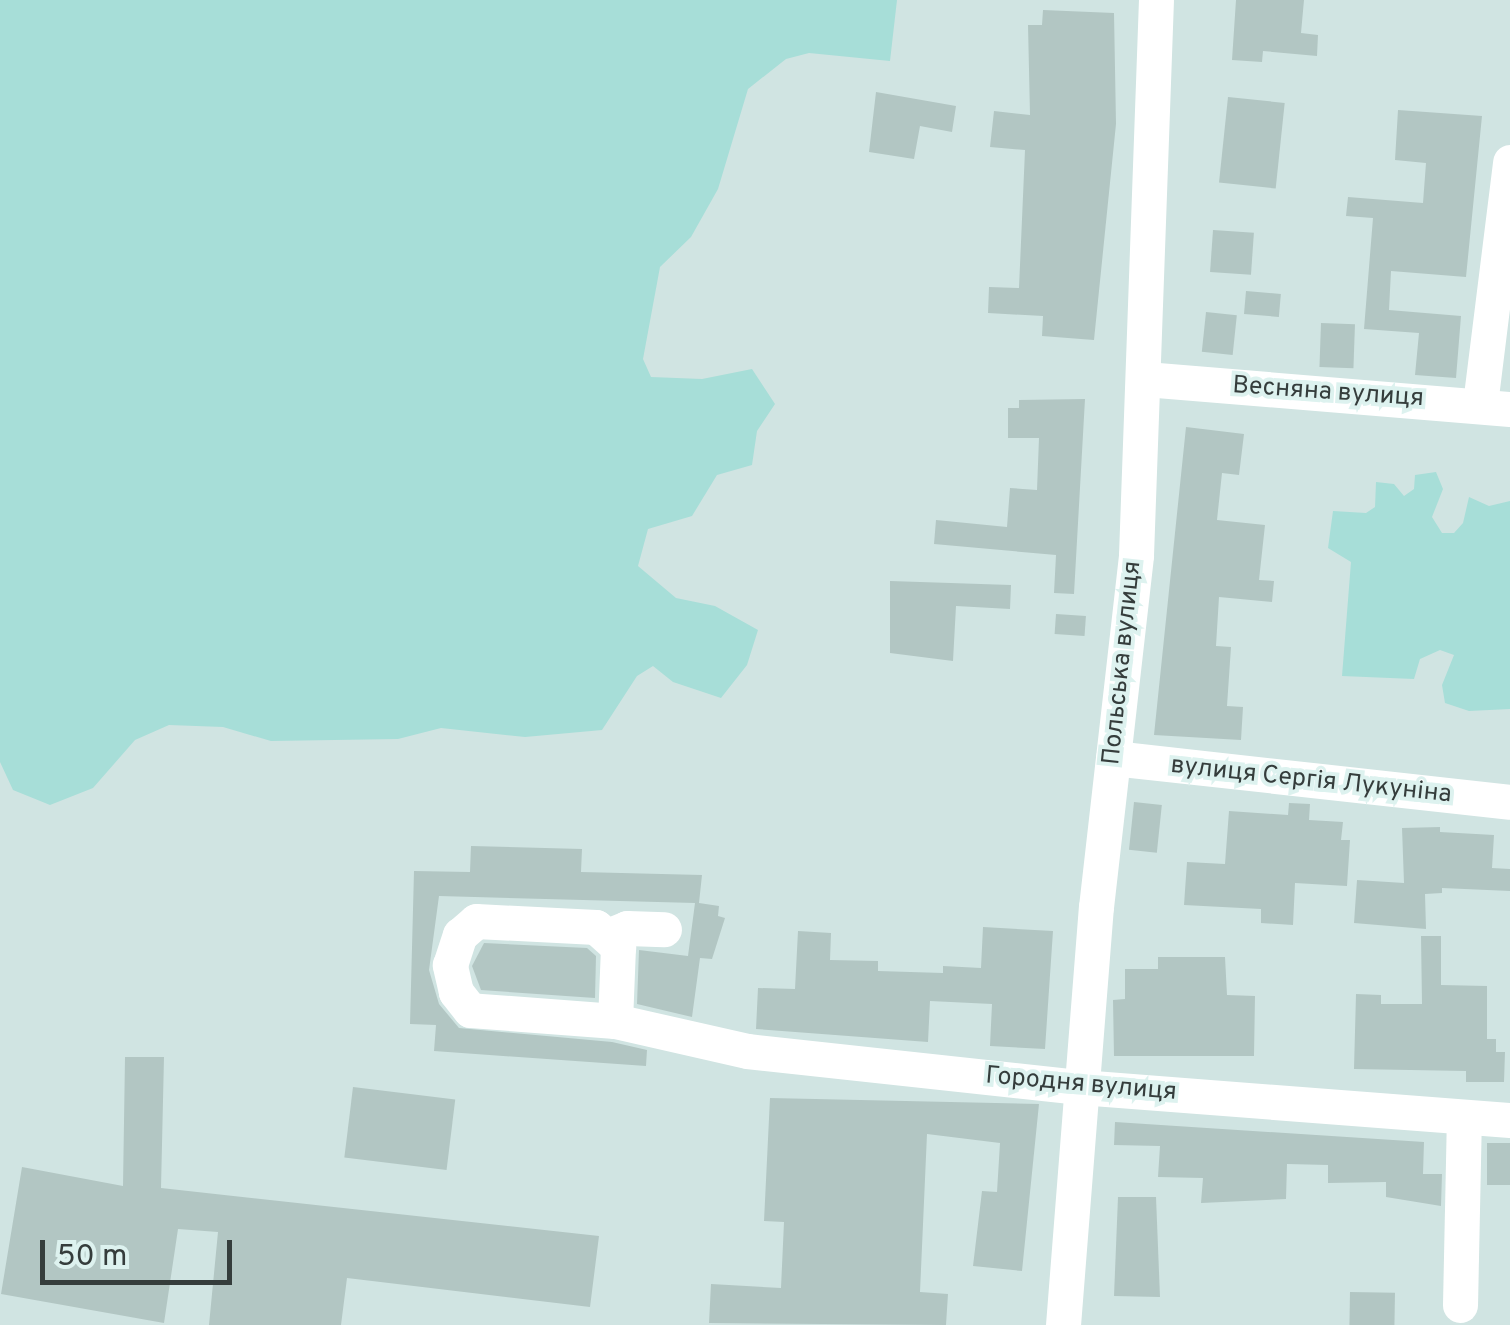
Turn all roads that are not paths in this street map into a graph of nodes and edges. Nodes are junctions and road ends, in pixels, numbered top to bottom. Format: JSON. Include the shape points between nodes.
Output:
{"nodes":[{"id":1,"x":1156,"y":0,"type":"edge"},
{"id":2,"x":1510,"y":162,"type":"edge"},
{"id":3,"x":1145,"y":379,"type":"junction"},
{"id":4,"x":1495,"y":407,"type":"edge"},
{"id":5,"x":1112,"y":758,"type":"junction"},
{"id":6,"x":1510,"y":802,"type":"edge"},
{"id":7,"x":664,"y":929,"type":"dead end"},
{"id":8,"x":610,"y":934,"type":"junction"},
{"id":9,"x":615,"y":1021,"type":"junction"},
{"id":10,"x":1080,"y":1087,"type":"junction"},
{"id":11,"x":1464,"y":1117,"type":"junction"},
{"id":12,"x":1510,"y":1120,"type":"edge"},
{"id":13,"x":1460,"y":1305,"type":"dead end"},
{"id":14,"x":1063,"y":1325,"type":"edge"}],
"edges":[{"from":1,"to":3,"type":"street","name":"Польська вулиця"},
{"from":2,"to":4,"type":"street"},
{"from":3,"to":4,"type":"street","name":"Весняна вулиця"},
{"from":3,"to":5,"type":"street","name":"Польська вулиця","via":[[1136,555]]},
{"from":5,"to":6,"type":"street","name":"вулиця Сергія Лукуніна"},
{"from":5,"to":10,"type":"street","name":"Польська вулиця"},
{"from":7,"to":8,"type":"street"},
{"from":8,"to":9,"type":"street","via":[[618,948]]},
{"from":8,"to":9,"type":"street","name":"Городня вулиця","via":[[596,927],[476,921],[460,934],[450,964],[456,992],[470,1010]]},
{"from":9,"to":10,"type":"street","name":"Городня вулиця","via":[[747,1051]]},
{"from":10,"to":11,"type":"street","name":"Городня вулиця"},
{"from":10,"to":14,"type":"street","name":"Польська вулиця"},
{"from":11,"to":12,"type":"street","name":"Городня вулиця"},
{"from":11,"to":13,"type":"street"}]}
